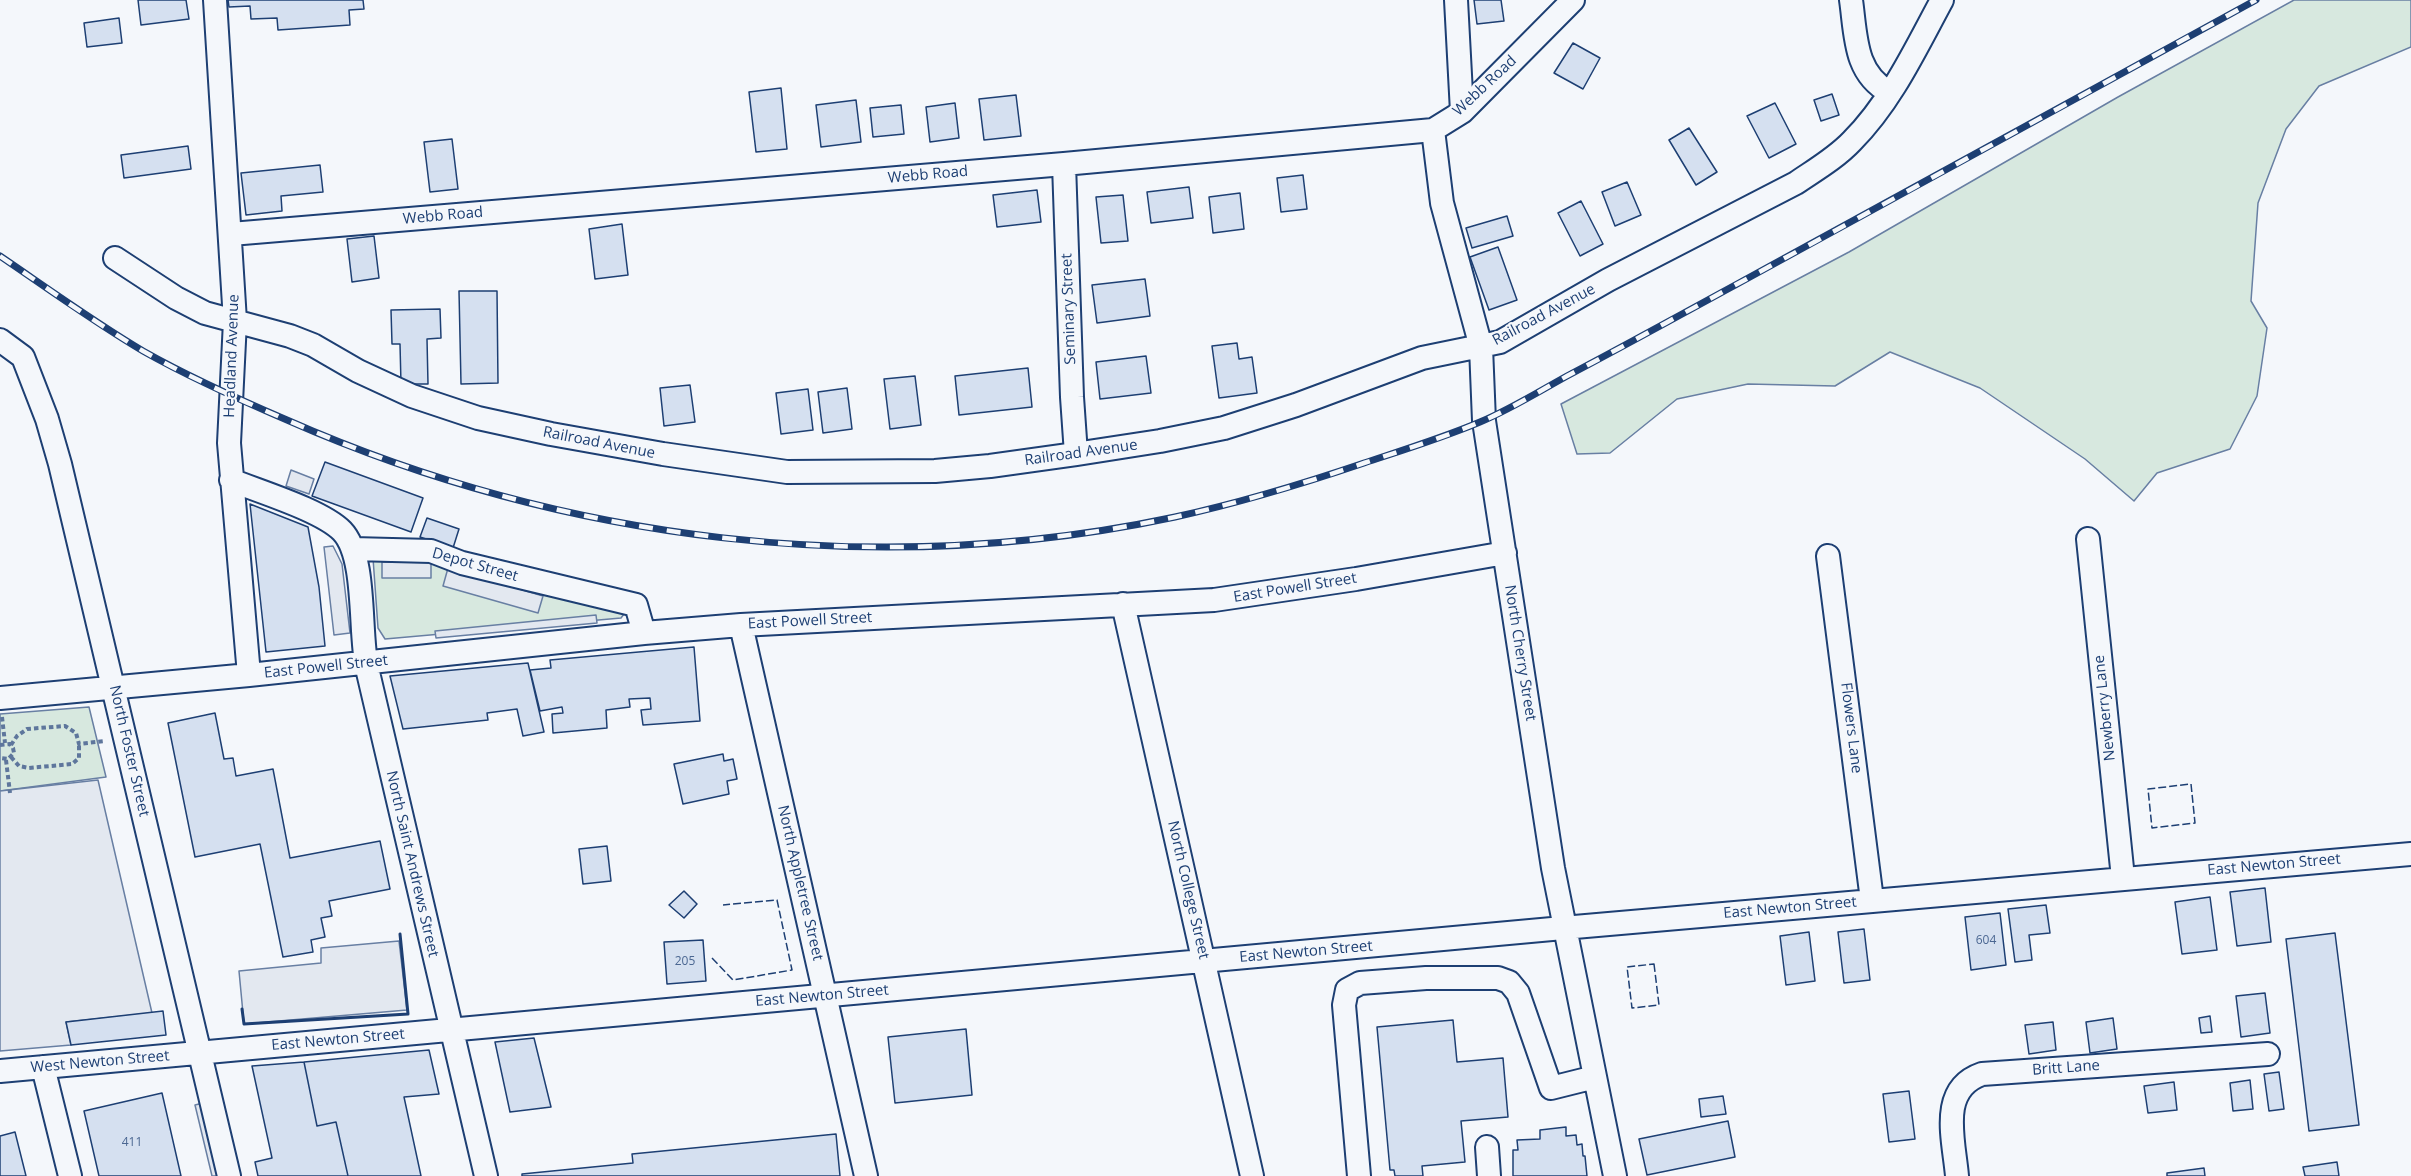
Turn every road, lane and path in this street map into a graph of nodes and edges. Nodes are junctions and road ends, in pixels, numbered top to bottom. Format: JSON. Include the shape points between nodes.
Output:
{"nodes":[{"id":1,"x":215,"y":0,"type":"edge"},
{"id":2,"x":1456,"y":0,"type":"edge"},
{"id":3,"x":1573,"y":0,"type":"edge"},
{"id":4,"x":1851,"y":0,"type":"edge"},
{"id":5,"x":1942,"y":0,"type":"edge"},
{"id":6,"x":1889,"y":92,"type":"junction"},
{"id":7,"x":1462,"y":112,"type":"junction"},
{"id":8,"x":1433,"y":130,"type":"junction"},
{"id":9,"x":1064,"y":164,"type":"junction"},
{"id":10,"x":231,"y":234,"type":"junction"},
{"id":11,"x":115,"y":258,"type":"dead end"},
{"id":12,"x":235,"y":321,"type":"junction"},
{"id":13,"x":0,"y":340,"type":"edge"},
{"id":14,"x":1481,"y":348,"type":"junction"},
{"id":15,"x":1076,"y":454,"type":"junction"},
{"id":16,"x":231,"y":480,"type":"junction"},
{"id":17,"x":2088,"y":539,"type":"dead end"},
{"id":18,"x":353,"y":549,"type":"junction"},
{"id":19,"x":1505,"y":553,"type":"junction"},
{"id":20,"x":1828,"y":556,"type":"dead end"},
{"id":21,"x":1123,"y":604,"type":"junction"},
{"id":22,"x":741,"y":625,"type":"junction"},
{"id":23,"x":644,"y":633,"type":"junction"},
{"id":24,"x":366,"y":663,"type":"junction"},
{"id":25,"x":249,"y":675,"type":"junction"},
{"id":26,"x":114,"y":688,"type":"junction"},
{"id":27,"x":1,"y":706,"type":"edge"},
{"id":28,"x":104,"y":741,"type":"dead end"},
{"id":29,"x":2,"y":744,"type":"edge"},
{"id":30,"x":79,"y":744,"type":"junction"},
{"id":31,"x":11,"y":745,"type":"junction"},
{"id":32,"x":0,"y":758,"type":"edge"},
{"id":33,"x":9,"y":758,"type":"junction"},
{"id":34,"x":10,"y":793,"type":"dead end"},
{"id":35,"x":2411,"y":854,"type":"edge"},
{"id":36,"x":2123,"y":878,"type":"junction"},
{"id":37,"x":1872,"y":900,"type":"junction"},
{"id":38,"x":1563,"y":928,"type":"junction"},
{"id":39,"x":1424,"y":941,"type":"junction"},
{"id":40,"x":1204,"y":961,"type":"junction"},
{"id":41,"x":1426,"y":978,"type":"junction"},
{"id":42,"x":825,"y":996,"type":"junction"},
{"id":43,"x":451,"y":1030,"type":"junction"},
{"id":44,"x":201,"y":1052,"type":"junction"},
{"id":45,"x":2268,"y":1054,"type":"dead end"},
{"id":46,"x":44,"y":1067,"type":"junction"},
{"id":47,"x":0,"y":1071,"type":"edge"},
{"id":48,"x":1595,"y":1077,"type":"junction"},
{"id":49,"x":1487,"y":1147,"type":"dead end"},
{"id":50,"x":70,"y":1176,"type":"edge"},
{"id":51,"x":229,"y":1176,"type":"edge"},
{"id":52,"x":486,"y":1176,"type":"edge"},
{"id":53,"x":866,"y":1176,"type":"edge"},
{"id":54,"x":1252,"y":1176,"type":"edge"},
{"id":55,"x":1359,"y":1176,"type":"edge"},
{"id":56,"x":1489,"y":1176,"type":"edge"},
{"id":57,"x":1615,"y":1176,"type":"edge"},
{"id":58,"x":1957,"y":1176,"type":"edge"}],
"edges":[{"from":1,"to":10,"type":"street","name":"Headland Avenue"},
{"from":2,"to":7,"type":"street"},
{"from":3,"to":7,"type":"street","name":"Webb Road"},
{"from":4,"to":6,"type":"street","via":[[1859,57],[1876,85]]},
{"from":5,"to":6,"type":"street","name":"Railroad Avenue"},
{"from":6,"to":14,"type":"street","name":"Railroad Avenue","via":[[1851,142],[1796,183],[1608,280],[1500,342]]},
{"from":7,"to":8,"type":"street","name":"Webb Road"},
{"from":8,"to":9,"type":"street","name":"Webb Road"},
{"from":8,"to":14,"type":"street","name":"North Cherry Street","via":[[1442,202]]},
{"from":9,"to":10,"type":"street","name":"Webb Road"},
{"from":9,"to":15,"type":"street","name":"Seminary Street"},
{"from":10,"to":12,"type":"street","name":"Headland Avenue"},
{"from":11,"to":12,"type":"street","name":"Railroad Avenue","via":[[176,298],[206,313]]},
{"from":12,"to":15,"type":"street","name":"Railroad Avenue","via":[[313,345],[412,396],[478,418],[663,454],[787,472],[934,471]]},
{"from":12,"to":16,"type":"street","name":"Headland Avenue"},
{"from":13,"to":26,"type":"street","name":"North Foster Street","via":[[23,357],[47,419]]},
{"from":14,"to":15,"type":"street","name":"Railroad Avenue","via":[[1422,358],[1224,428]]},
{"from":14,"to":19,"type":"street","name":"North Cherry Street","via":[[1484,421]]},
{"from":16,"to":18,"type":"street","via":[[325,520],[342,532]]},
{"from":16,"to":25,"type":"street","name":"Headland Avenue"},
{"from":17,"to":36,"type":"street","name":"Newberry Lane"},
{"from":18,"to":23,"type":"street","name":"Depot Street","via":[[431,551],[462,563],[636,605]]},
{"from":18,"to":24,"type":"street","name":"North Saint Andrews Street"},
{"from":19,"to":21,"type":"street","name":"East Powell Street","via":[[1256,595]]},
{"from":19,"to":38,"type":"street","name":"North Cherry Street"},
{"from":20,"to":37,"type":"street","name":"Flowers Lane"},
{"from":21,"to":22,"type":"street","name":"East Powell Street"},
{"from":21,"to":40,"type":"street","name":"North College Street"},
{"from":22,"to":23,"type":"street","name":"East Powell Street"},
{"from":22,"to":42,"type":"street","name":"North Appletree Street"},
{"from":23,"to":24,"type":"street","name":"East Powell Street"},
{"from":24,"to":25,"type":"street","name":"East Powell Street"},
{"from":24,"to":43,"type":"street","name":"North Saint Andrews Street"},
{"from":25,"to":26,"type":"street","name":"East Powell Street"},
{"from":26,"to":27,"type":"street","name":"East Powell Street"},
{"from":26,"to":44,"type":"street","name":"North Foster Street"},
{"from":27,"to":29,"type":"path"},
{"from":28,"to":30,"type":"path"},
{"from":29,"to":31,"type":"path"},
{"from":30,"to":31,"type":"path","via":[[76,733],[65,726],[27,729]]},
{"from":30,"to":33,"type":"path","via":[[79,758],[72,764],[29,768]]},
{"from":31,"to":33,"type":"path","via":[[14,751]]},
{"from":32,"to":33,"type":"path"},
{"from":33,"to":34,"type":"path"},
{"from":35,"to":36,"type":"street","name":"East Newton Street"},
{"from":36,"to":37,"type":"street","name":"East Newton Street"},
{"from":37,"to":38,"type":"street","name":"East Newton Street"},
{"from":38,"to":39,"type":"street","name":"East Newton Street"},
{"from":38,"to":48,"type":"street","name":"North Cherry Street"},
{"from":39,"to":40,"type":"street","name":"East Newton Street"},
{"from":39,"to":41,"type":"street"},
{"from":40,"to":42,"type":"street","name":"East Newton Street"},
{"from":40,"to":54,"type":"street","name":"North College Street"},
{"from":41,"to":48,"type":"street","via":[[1498,978],[1509,982],[1518,993],[1551,1088]]},
{"from":41,"to":55,"type":"street","via":[[1360,983],[1347,990],[1344,1005]]},
{"from":42,"to":43,"type":"street","name":"East Newton Street"},
{"from":42,"to":53,"type":"street","name":"North Appletree Street"},
{"from":43,"to":44,"type":"street","name":"East Newton Street"},
{"from":43,"to":52,"type":"street","name":"North Saint Andrews Street"},
{"from":44,"to":46,"type":"street","name":"West Newton Street"},
{"from":44,"to":51,"type":"street","name":"North Foster Street"},
{"from":45,"to":58,"type":"street","name":"Britt Lane","via":[[1973,1077],[1958,1090],[1951,1109]]},
{"from":46,"to":47,"type":"street","name":"West Newton Street"},
{"from":46,"to":50,"type":"street"},
{"from":48,"to":57,"type":"street","name":"North Cherry Street"},
{"from":49,"to":56,"type":"street"}]}
